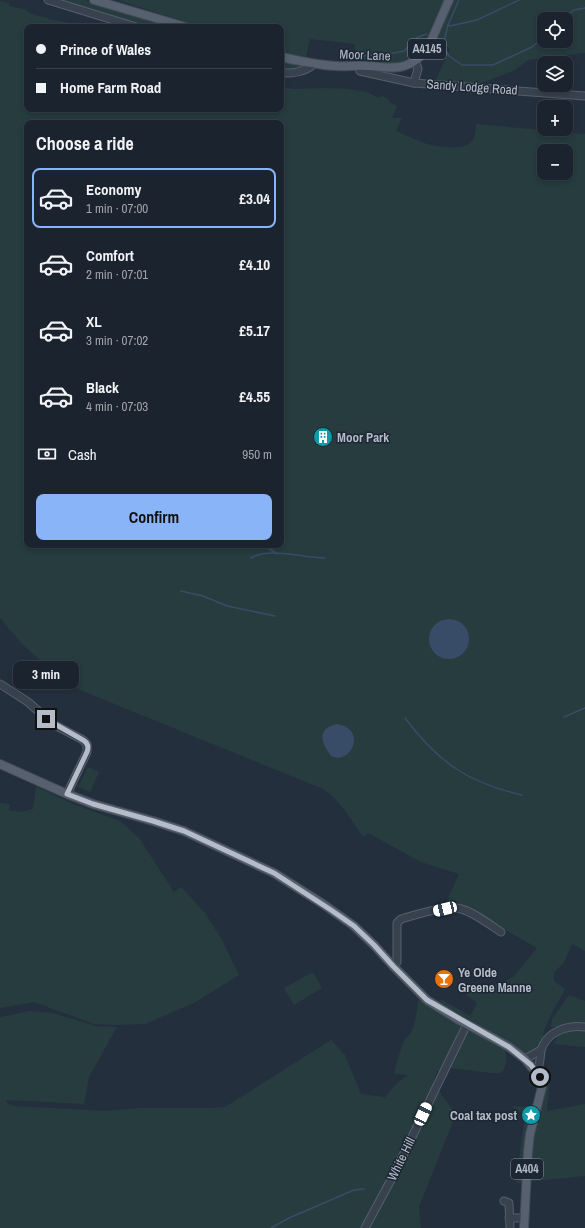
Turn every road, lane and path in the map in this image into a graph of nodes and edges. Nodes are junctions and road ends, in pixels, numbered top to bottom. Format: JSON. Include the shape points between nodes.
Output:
{"nodes":[{"id":1,"x":48,"y":0,"type":"edge"},
{"id":2,"x":94,"y":0,"type":"edge"},
{"id":3,"x":449,"y":0,"type":"edge"},
{"id":4,"x":126,"y":24,"type":"edge"},
{"id":5,"x":176,"y":24,"type":"edge"},
{"id":6,"x":284,"y":58,"type":"edge"},
{"id":7,"x":416,"y":60,"type":"junction"},
{"id":8,"x":314,"y":64,"type":"junction"},
{"id":9,"x":360,"y":71,"type":"dead end"},
{"id":10,"x":284,"y":72,"type":"edge"},
{"id":11,"x":414,"y":83,"type":"junction"},
{"id":12,"x":585,"y":96,"type":"edge"},
{"id":13,"x":0,"y":684,"type":"edge"},
{"id":14,"x":0,"y":764,"type":"edge"},
{"id":15,"x":67,"y":794,"type":"junction"},
{"id":16,"x":502,"y":932,"type":"dead end"},
{"id":17,"x":393,"y":966,"type":"junction"},
{"id":18,"x":467,"y":1024,"type":"junction"},
{"id":19,"x":585,"y":1027,"type":"edge"},
{"id":20,"x":542,"y":1050,"type":"junction"},
{"id":21,"x":525,"y":1059,"type":"junction"},
{"id":22,"x":537,"y":1072,"type":"junction"},
{"id":23,"x":504,"y":1201,"type":"dead end"},
{"id":24,"x":509,"y":1218,"type":"junction"},
{"id":25,"x":524,"y":1218,"type":"junction"},
{"id":26,"x":365,"y":1228,"type":"edge"},
{"id":27,"x":510,"y":1228,"type":"edge"},
{"id":28,"x":524,"y":1228,"type":"edge"}],
"edges":[{"from":1,"to":4,"type":"street"},
{"from":2,"to":5,"type":"main road"},
{"from":3,"to":7,"type":"main road","name":"Moor Lane","number":"A4145","via":[[428,48]]},
{"from":6,"to":8,"type":"main road","name":"Moor Lane","number":"A4145"},
{"from":7,"to":8,"type":"main road","name":"Moor Lane","number":"A4145","via":[[394,68]]},
{"from":7,"to":11,"type":"street","via":[[418,69]]},
{"from":8,"to":10,"type":"street","name":"Moor Lane","via":[[295,72]]},
{"from":9,"to":11,"type":"street","name":"Sandy Lodge Road"},
{"from":11,"to":12,"type":"street","name":"Sandy Lodge Road"},
{"from":13,"to":15,"type":"street","via":[[28,702],[52,724],[88,744],[87,752]]},
{"from":14,"to":15,"type":"main road"},
{"from":15,"to":17,"type":"main road","via":[[184,831],[274,873],[354,926]]},
{"from":16,"to":17,"type":"street","via":[[456,908],[401,919],[397,923],[397,962]]},
{"from":17,"to":18,"type":"main road","via":[[427,1000]]},
{"from":18,"to":21,"type":"main road","via":[[509,1047]]},
{"from":18,"to":26,"type":"street","name":"White Hill"},
{"from":19,"to":20,"type":"street","via":[[571,1027],[558,1031],[543,1045]]},
{"from":20,"to":21,"type":"street"},
{"from":20,"to":22,"type":"street"},
{"from":21,"to":22,"type":"main road"},
{"from":22,"to":25,"type":"main road","number":"A404","via":[[542,1080],[542,1087],[530,1134]]},
{"from":23,"to":24,"type":"street","via":[[509,1203]]},
{"from":24,"to":25,"type":"street"},
{"from":24,"to":27,"type":"street"},
{"from":25,"to":28,"type":"main road","number":"A404"}]}
